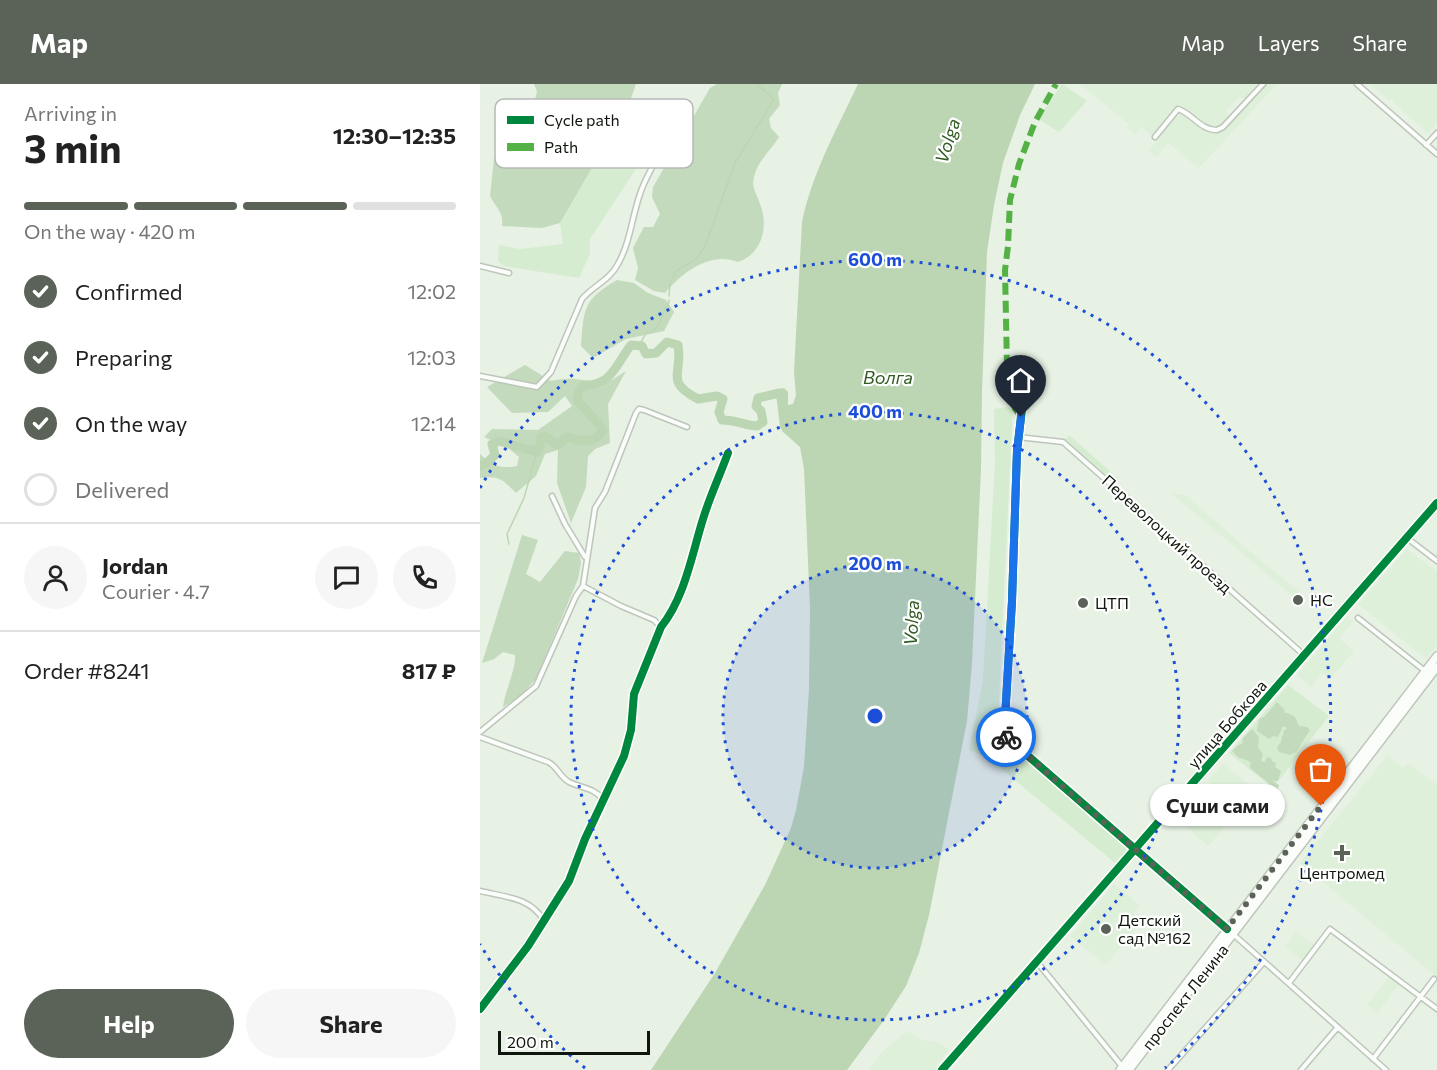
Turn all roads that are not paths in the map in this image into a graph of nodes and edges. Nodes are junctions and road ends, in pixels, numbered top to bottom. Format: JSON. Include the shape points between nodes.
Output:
{"nodes":[{"id":1,"x":1263,"y":84,"type":"edge"},
{"id":2,"x":1357,"y":84,"type":"edge"},
{"id":3,"x":1437,"y":133,"type":"edge"},
{"id":4,"x":1155,"y":137,"type":"dead end"},
{"id":5,"x":1426,"y":145,"type":"junction"},
{"id":6,"x":1437,"y":154,"type":"edge"},
{"id":7,"x":652,"y":168,"type":"edge"},
{"id":8,"x":480,"y":266,"type":"edge"},
{"id":9,"x":509,"y":273,"type":"dead end"},
{"id":10,"x":480,"y":376,"type":"edge"},
{"id":11,"x":1022,"y":409,"type":"dead end"},
{"id":12,"x":687,"y":427,"type":"dead end"},
{"id":13,"x":1018,"y":437,"type":"junction"},
{"id":14,"x":728,"y":453,"type":"dead end"},
{"id":15,"x":552,"y":496,"type":"dead end"},
{"id":16,"x":1437,"y":503,"type":"edge"},
{"id":17,"x":1407,"y":538,"type":"junction"},
{"id":18,"x":586,"y":558,"type":"junction"},
{"id":19,"x":1437,"y":561,"type":"edge"},
{"id":20,"x":583,"y":586,"type":"junction"},
{"id":21,"x":1358,"y":618,"type":"dead end"},
{"id":22,"x":661,"y":627,"type":"junction"},
{"id":23,"x":1304,"y":655,"type":"junction"},
{"id":24,"x":1437,"y":656,"type":"edge"},
{"id":25,"x":1432,"y":671,"type":"edge"},
{"id":26,"x":480,"y":735,"type":"edge"},
{"id":27,"x":603,"y":799,"type":"junction"},
{"id":28,"x":1135,"y":849,"type":"junction"},
{"id":29,"x":480,"y":891,"type":"edge"},
{"id":30,"x":544,"y":921,"type":"junction"},
{"id":31,"x":1230,"y":930,"type":"junction"},
{"id":32,"x":1037,"y":962,"type":"junction"},
{"id":33,"x":1264,"y":962,"type":"junction"},
{"id":34,"x":1434,"y":979,"type":"dead end"},
{"id":35,"x":1288,"y":983,"type":"junction"},
{"id":36,"x":1421,"y":997,"type":"junction"},
{"id":37,"x":480,"y":1009,"type":"edge"},
{"id":38,"x":1437,"y":1009,"type":"edge"},
{"id":39,"x":1338,"y":1027,"type":"junction"},
{"id":40,"x":1373,"y":1059,"type":"junction"},
{"id":41,"x":1124,"y":1069,"type":"edge"},
{"id":42,"x":942,"y":1070,"type":"edge"},
{"id":43,"x":1168,"y":1070,"type":"edge"},
{"id":44,"x":1301,"y":1070,"type":"edge"},
{"id":45,"x":1386,"y":1070,"type":"edge"}],
"edges":[{"from":1,"to":4,"type":"street","via":[[1217,130],[1204,127],[1178,109]]},
{"from":2,"to":5,"type":"street"},
{"from":3,"to":5,"type":"street"},
{"from":5,"to":6,"type":"street"},
{"from":7,"to":10,"type":"street","via":[[640,193],[617,267],[582,300],[551,372],[537,387]]},
{"from":8,"to":9,"type":"street"},
{"from":11,"to":13,"type":"street"},
{"from":12,"to":18,"type":"street","via":[[639,409],[595,508]]},
{"from":13,"to":23,"type":"street","name":"Переволоцкий проезд","via":[[1063,442]]},
{"from":13,"to":28,"type":"street","via":[[1004,735]]},
{"from":14,"to":22,"type":"street","via":[[680,590]]},
{"from":15,"to":18,"type":"street"},
{"from":16,"to":17,"type":"street","name":"улица Бобкова"},
{"from":17,"to":19,"type":"street"},
{"from":17,"to":23,"type":"street","name":"улица Бобкова"},
{"from":18,"to":20,"type":"street"},
{"from":20,"to":22,"type":"street"},
{"from":20,"to":26,"type":"street","via":[[536,686]]},
{"from":21,"to":25,"type":"street"},
{"from":22,"to":27,"type":"street","via":[[634,694],[624,756]]},
{"from":23,"to":28,"type":"street","name":"улица Бобкова"},
{"from":24,"to":25,"type":"main road","name":"проспект Ленина"},
{"from":25,"to":31,"type":"main road","name":"проспект Ленина"},
{"from":26,"to":27,"type":"street","via":[[553,764],[568,782],[598,793]]},
{"from":27,"to":30,"type":"street","via":[[569,881]]},
{"from":28,"to":31,"type":"street"},
{"from":28,"to":32,"type":"street","name":"улица Бобкова"},
{"from":29,"to":30,"type":"street","via":[[528,903]]},
{"from":30,"to":37,"type":"street"},
{"from":31,"to":33,"type":"street"},
{"from":31,"to":41,"type":"main road","name":"проспект Ленина"},
{"from":32,"to":41,"type":"street"},
{"from":32,"to":42,"type":"street","name":"улица Бобкова"},
{"from":33,"to":35,"type":"street"},
{"from":33,"to":43,"type":"street"},
{"from":34,"to":36,"type":"street"},
{"from":35,"to":36,"type":"street","via":[[1330,929]]},
{"from":35,"to":39,"type":"street"},
{"from":36,"to":38,"type":"street"},
{"from":36,"to":40,"type":"street"},
{"from":39,"to":40,"type":"street"},
{"from":39,"to":44,"type":"street"},
{"from":40,"to":45,"type":"street"}]}
